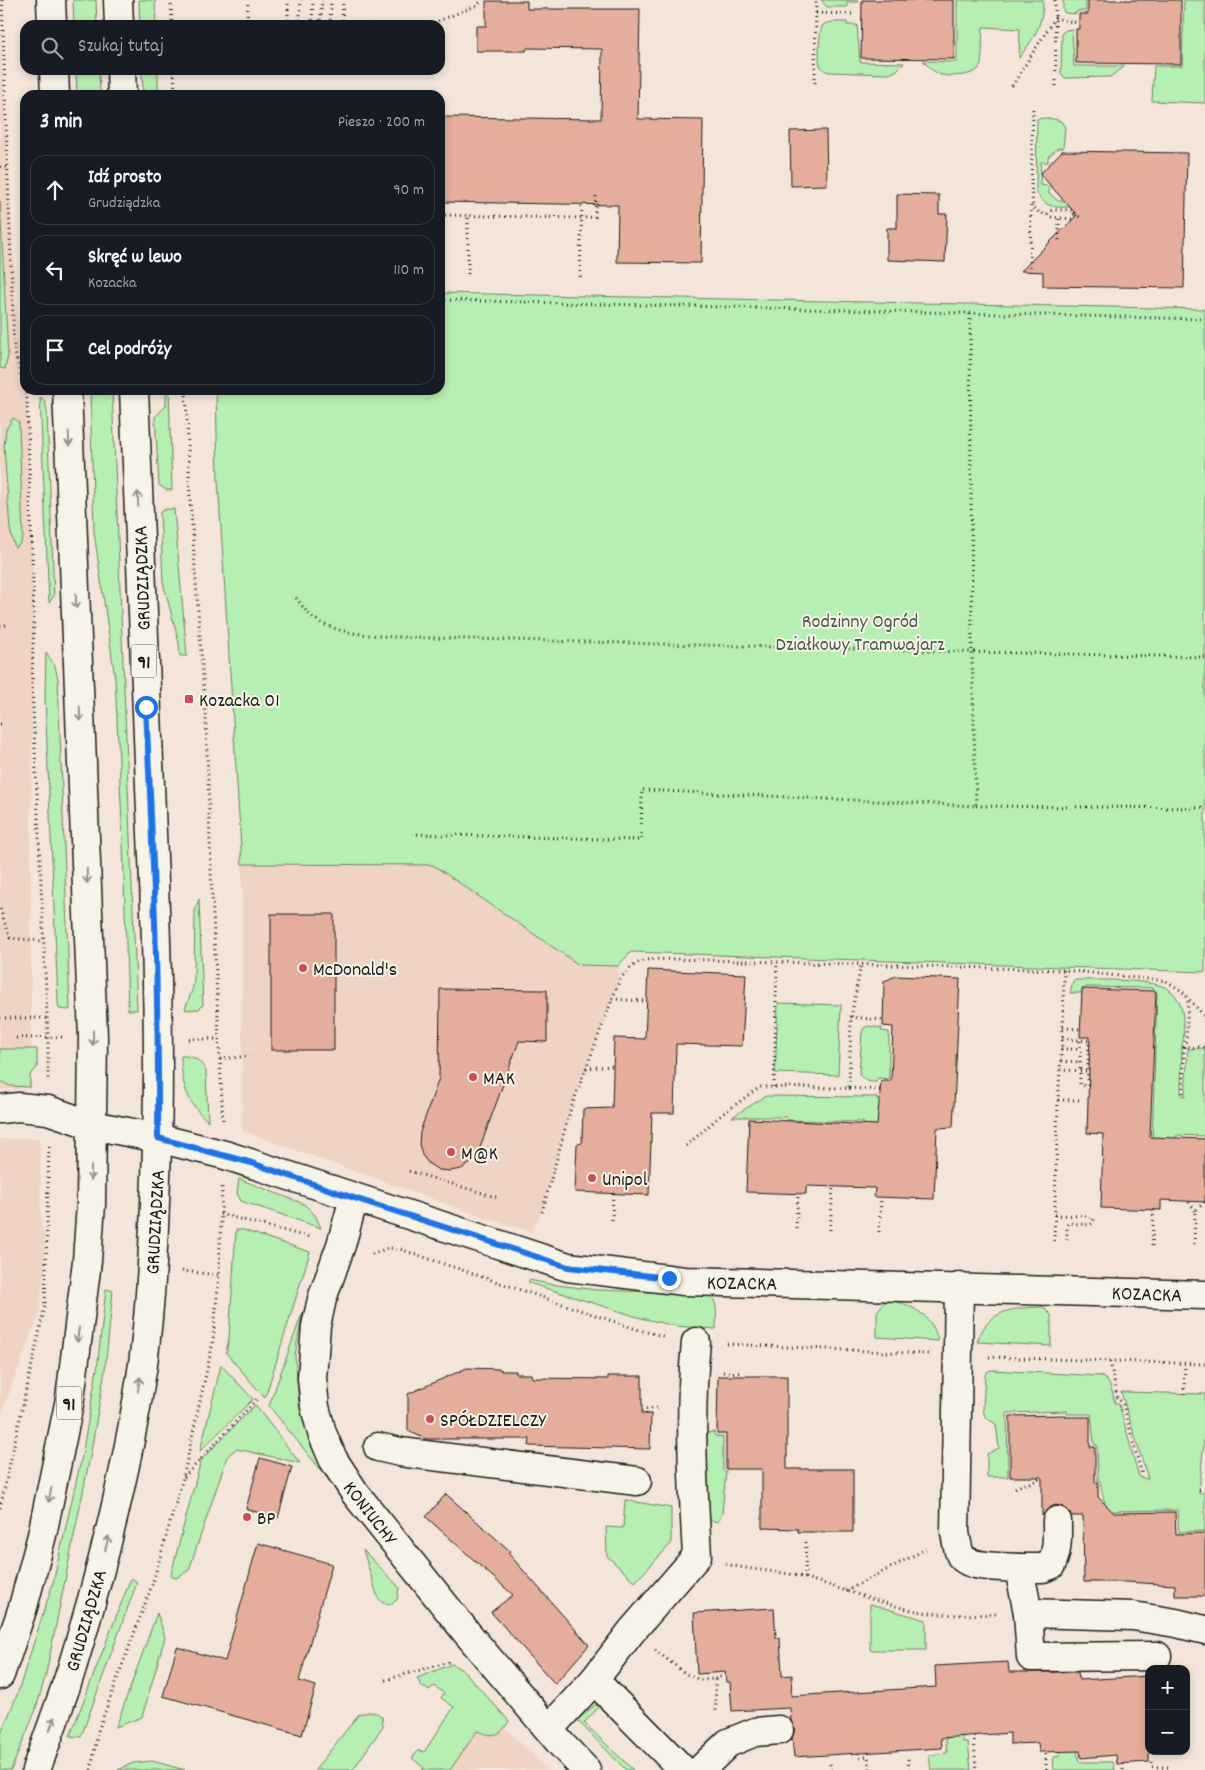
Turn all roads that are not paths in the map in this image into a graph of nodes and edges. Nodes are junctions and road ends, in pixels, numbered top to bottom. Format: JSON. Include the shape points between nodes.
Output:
{"nodes":[{"id":1,"x":51,"y":0,"type":"edge"},
{"id":2,"x":118,"y":0,"type":"edge"},
{"id":3,"x":52,"y":20,"type":"edge"},
{"id":4,"x":119,"y":20,"type":"edge"},
{"id":5,"x":54,"y":75,"type":"edge"},
{"id":6,"x":121,"y":75,"type":"edge"},
{"id":7,"x":55,"y":90,"type":"edge"},
{"id":8,"x":122,"y":90,"type":"edge"},
{"id":9,"x":68,"y":395,"type":"edge"},
{"id":10,"x":134,"y":395,"type":"edge"},
{"id":11,"x":0,"y":1109,"type":"edge"},
{"id":12,"x":92,"y":1124,"type":"junction"},
{"id":13,"x":158,"y":1138,"type":"junction"},
{"id":14,"x":354,"y":1198,"type":"junction"},
{"id":15,"x":959,"y":1287,"type":"junction"},
{"id":16,"x":1205,"y":1295,"type":"edge"},
{"id":17,"x":696,"y":1342,"type":"road end"},
{"id":18,"x":378,"y":1447,"type":"dead end"},
{"id":19,"x":638,"y":1481,"type":"dead end"},
{"id":20,"x":1057,"y":1521,"type":"dead end"},
{"id":21,"x":1019,"y":1568,"type":"junction"},
{"id":22,"x":1028,"y":1613,"type":"junction"},
{"id":23,"x":1205,"y":1630,"type":"edge"},
{"id":24,"x":1158,"y":1656,"type":"dead end"},
{"id":25,"x":0,"y":1675,"type":"edge"},
{"id":26,"x":594,"y":1680,"type":"junction"},
{"id":27,"x":548,"y":1730,"type":"junction"},
{"id":28,"x":779,"y":1730,"type":"dead end"},
{"id":29,"x":709,"y":1762,"type":"edge"},
{"id":30,"x":36,"y":1770,"type":"edge"},
{"id":31,"x":586,"y":1770,"type":"edge"},
{"id":32,"x":683,"y":1770,"type":"edge"}],
"edges":[{"from":1,"to":3,"type":"street"},
{"from":2,"to":4,"type":"street"},
{"from":5,"to":7,"type":"street"},
{"from":6,"to":8,"type":"street"},
{"from":9,"to":12,"type":"street","number":"91","one_way":true,"via":[[93,1038]]},
{"from":13,"to":10,"type":"street","name":"GRUDZIĄDZKA","number":"91","one_way":true,"via":[[157,932]]},
{"from":11,"to":12,"type":"street","name":"KOZACKA","via":[[48,1110]]},
{"from":12,"to":13,"type":"street","name":"KOZACKA"},
{"from":12,"to":25,"type":"street","number":"91","one_way":true,"via":[[87,1261],[70,1399],[42,1535]]},
{"from":13,"to":14,"type":"street","name":"KOZACKA","via":[[252,1163]]},
{"from":30,"to":13,"type":"street","name":"GRUDZIĄDZKA","number":"91","one_way":true,"via":[[70,1674],[95,1589],[130,1444],[150,1303]]},
{"from":14,"to":15,"type":"street","name":"KOZACKA","via":[[568,1267],[684,1281]]},
{"from":14,"to":27,"type":"street","name":"KONIUCHY","via":[[316,1326],[312,1378],[322,1433],[333,1459],[354,1493]]},
{"from":15,"to":16,"type":"street","name":"KOZACKA"},
{"from":15,"to":21,"type":"street","via":[[958,1548],[962,1558],[974,1564]]},
{"from":17,"to":26,"type":"street","via":[[691,1455],[696,1556]]},
{"from":18,"to":19,"type":"street"},
{"from":20,"to":21,"type":"street","via":[[1057,1544],[1051,1565]]},
{"from":21,"to":22,"type":"street"},
{"from":22,"to":23,"type":"street","via":[[1134,1616]]},
{"from":22,"to":24,"type":"street","via":[[1021,1658]]},
{"from":26,"to":27,"type":"street"},
{"from":26,"to":32,"type":"street"},
{"from":27,"to":31,"type":"street","name":"KONIUCHY"},
{"from":28,"to":29,"type":"street","via":[[741,1737],[728,1743]]}]}
